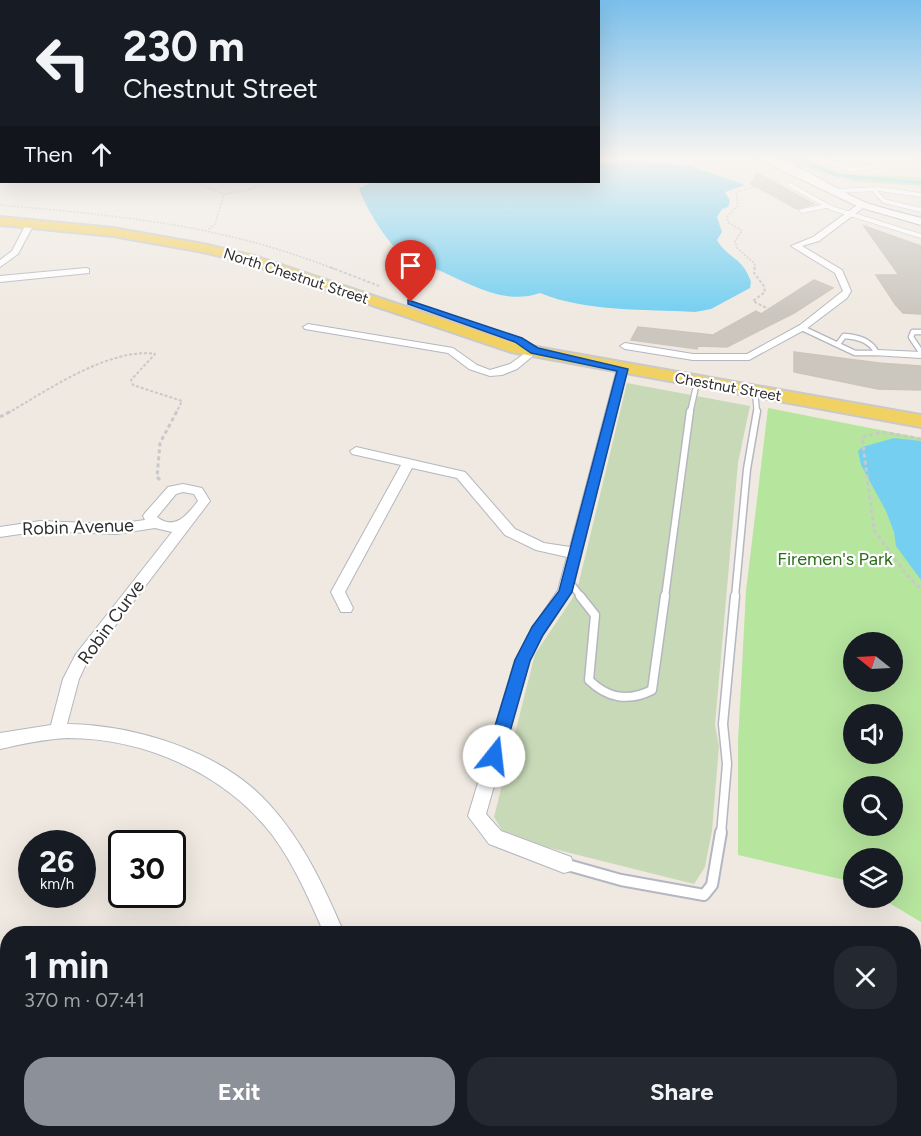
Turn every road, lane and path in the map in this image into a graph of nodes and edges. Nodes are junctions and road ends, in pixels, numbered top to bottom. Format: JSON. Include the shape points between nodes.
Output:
{"nodes":[{"id":1,"x":219,"y":209,"type":"edge"},
{"id":2,"x":734,"y":209,"type":"edge"},
{"id":3,"x":812,"y":209,"type":"edge"},
{"id":4,"x":834,"y":209,"type":"edge"},
{"id":5,"x":858,"y":209,"type":"edge"},
{"id":6,"x":877,"y":209,"type":"edge"},
{"id":7,"x":802,"y":211,"type":"dead end"},
{"id":8,"x":0,"y":214,"type":"edge"},
{"id":9,"x":850,"y":215,"type":"junction"},
{"id":10,"x":0,"y":221,"type":"edge"},
{"id":11,"x":921,"y":222,"type":"edge"},
{"id":12,"x":30,"y":224,"type":"junction"},
{"id":13,"x":208,"y":230,"type":"dead end"},
{"id":14,"x":921,"y":236,"type":"edge"},
{"id":15,"x":0,"y":264,"type":"edge"},
{"id":16,"x":86,"y":271,"type":"dead end"},
{"id":17,"x":0,"y":279,"type":"edge"},
{"id":18,"x":784,"y":317,"type":"dead end"},
{"id":19,"x":308,"y":327,"type":"dead end"},
{"id":20,"x":802,"y":328,"type":"junction"},
{"id":21,"x":921,"y":332,"type":"edge"},
{"id":22,"x":838,"y":344,"type":"junction"},
{"id":23,"x":625,"y":346,"type":"dead end"},
{"id":24,"x":535,"y":351,"type":"junction"},
{"id":25,"x":877,"y":353,"type":"junction"},
{"id":26,"x":921,"y":354,"type":"edge"},
{"id":27,"x":622,"y":369,"type":"junction"},
{"id":28,"x":697,"y":382,"type":"junction"},
{"id":29,"x":755,"y":392,"type":"junction"},
{"id":30,"x":0,"y":417,"type":"edge"},
{"id":31,"x":921,"y":421,"type":"edge"},
{"id":32,"x":921,"y":439,"type":"edge"},
{"id":33,"x":356,"y":451,"type":"dead end"},
{"id":34,"x":409,"y":462,"type":"junction"},
{"id":35,"x":160,"y":480,"type":"dead end"},
{"id":36,"x":186,"y":523,"type":"junction"},
{"id":37,"x":156,"y":524,"type":"junction"},
{"id":38,"x":0,"y":532,"type":"edge"},
{"id":39,"x":574,"y":553,"type":"junction"},
{"id":40,"x":568,"y":580,"type":"junction"},
{"id":41,"x":921,"y":589,"type":"edge"},
{"id":42,"x":346,"y":608,"type":"dead end"},
{"id":43,"x":57,"y":732,"type":"junction"},
{"id":44,"x":0,"y":741,"type":"edge"},
{"id":45,"x":564,"y":864,"type":"joint"},
{"id":46,"x":331,"y":926,"type":"edge"}],
"edges":[{"from":1,"to":13,"type":"path","via":[[215,224]]},
{"from":2,"to":18,"type":"path","via":[[727,217],[742,231],[735,241],[737,248],[755,264],[754,273],[764,285],[765,292],[753,301]]},
{"from":3,"to":7,"type":"lane"},
{"from":4,"to":9,"type":"lane"},
{"from":5,"to":9,"type":"street"},
{"from":6,"to":11,"type":"street"},
{"from":8,"to":24,"type":"main road","name":"North Chestnut Street","via":[[157,231],[265,254],[518,340]]},
{"from":9,"to":14,"type":"lane"},
{"from":9,"to":20,"type":"street","via":[[816,239],[795,246],[840,272],[847,291]]},
{"from":10,"to":12,"type":"main road","name":"North Chestnut Street"},
{"from":12,"to":15,"type":"street","via":[[15,252]]},
{"from":12,"to":24,"type":"main road","name":"North Chestnut Street","via":[[158,238],[249,259],[482,339]]},
{"from":16,"to":17,"type":"street"},
{"from":19,"to":24,"type":"street","via":[[450,350],[475,368],[490,373],[510,370]]},
{"from":20,"to":22,"type":"lane"},
{"from":20,"to":23,"type":"street","via":[[749,357],[693,357]]},
{"from":21,"to":26,"type":"lane","via":[[913,332],[911,337]]},
{"from":22,"to":25,"type":"lane","via":[[855,353]]},
{"from":22,"to":25,"type":"lane","via":[[844,336],[860,337],[874,345]]},
{"from":24,"to":27,"type":"main road","name":"Chestnut Street"},
{"from":25,"to":26,"type":"street"},
{"from":27,"to":28,"type":"main road","name":"Chestnut Street"},
{"from":27,"to":39,"type":"street"},
{"from":28,"to":29,"type":"main road","name":"Chestnut Street"},
{"from":28,"to":40,"type":"lane","via":[[691,402],[652,690],[639,699],[617,698],[596,689],[589,680],[595,615]]},
{"from":29,"to":31,"type":"main road","name":"Chestnut Street"},
{"from":29,"to":45,"type":"lane","via":[[759,406],[747,469],[723,724],[728,748],[726,801],[712,885],[704,895],[682,893]]},
{"from":30,"to":35,"type":"path","via":[[88,370],[139,350],[152,352],[153,358],[134,374],[133,385],[182,401],[160,443]]},
{"from":32,"to":41,"type":"path","via":[[878,432],[862,438],[874,530]]},
{"from":33,"to":34,"type":"street"},
{"from":34,"to":39,"type":"street","via":[[461,475],[510,532],[541,547]]},
{"from":34,"to":42,"type":"street","via":[[338,592]]},
{"from":36,"to":37,"type":"street","via":[[168,527]]},
{"from":36,"to":37,"type":"street","name":"Robin Curve","via":[[204,501],[198,491],[183,488],[172,490],[149,516]]},
{"from":36,"to":43,"type":"street","name":"Robin Curve","via":[[81,659],[71,679]]},
{"from":37,"to":38,"type":"street","name":"Robin Avenue","via":[[116,529],[40,526]]},
{"from":39,"to":40,"type":"street"},
{"from":40,"to":45,"type":"street","via":[[565,592],[523,660],[477,816],[495,838]]},
{"from":43,"to":44,"type":"street"},
{"from":43,"to":46,"type":"street","via":[[114,736],[161,747],[236,786],[278,827],[310,879]]}]}
